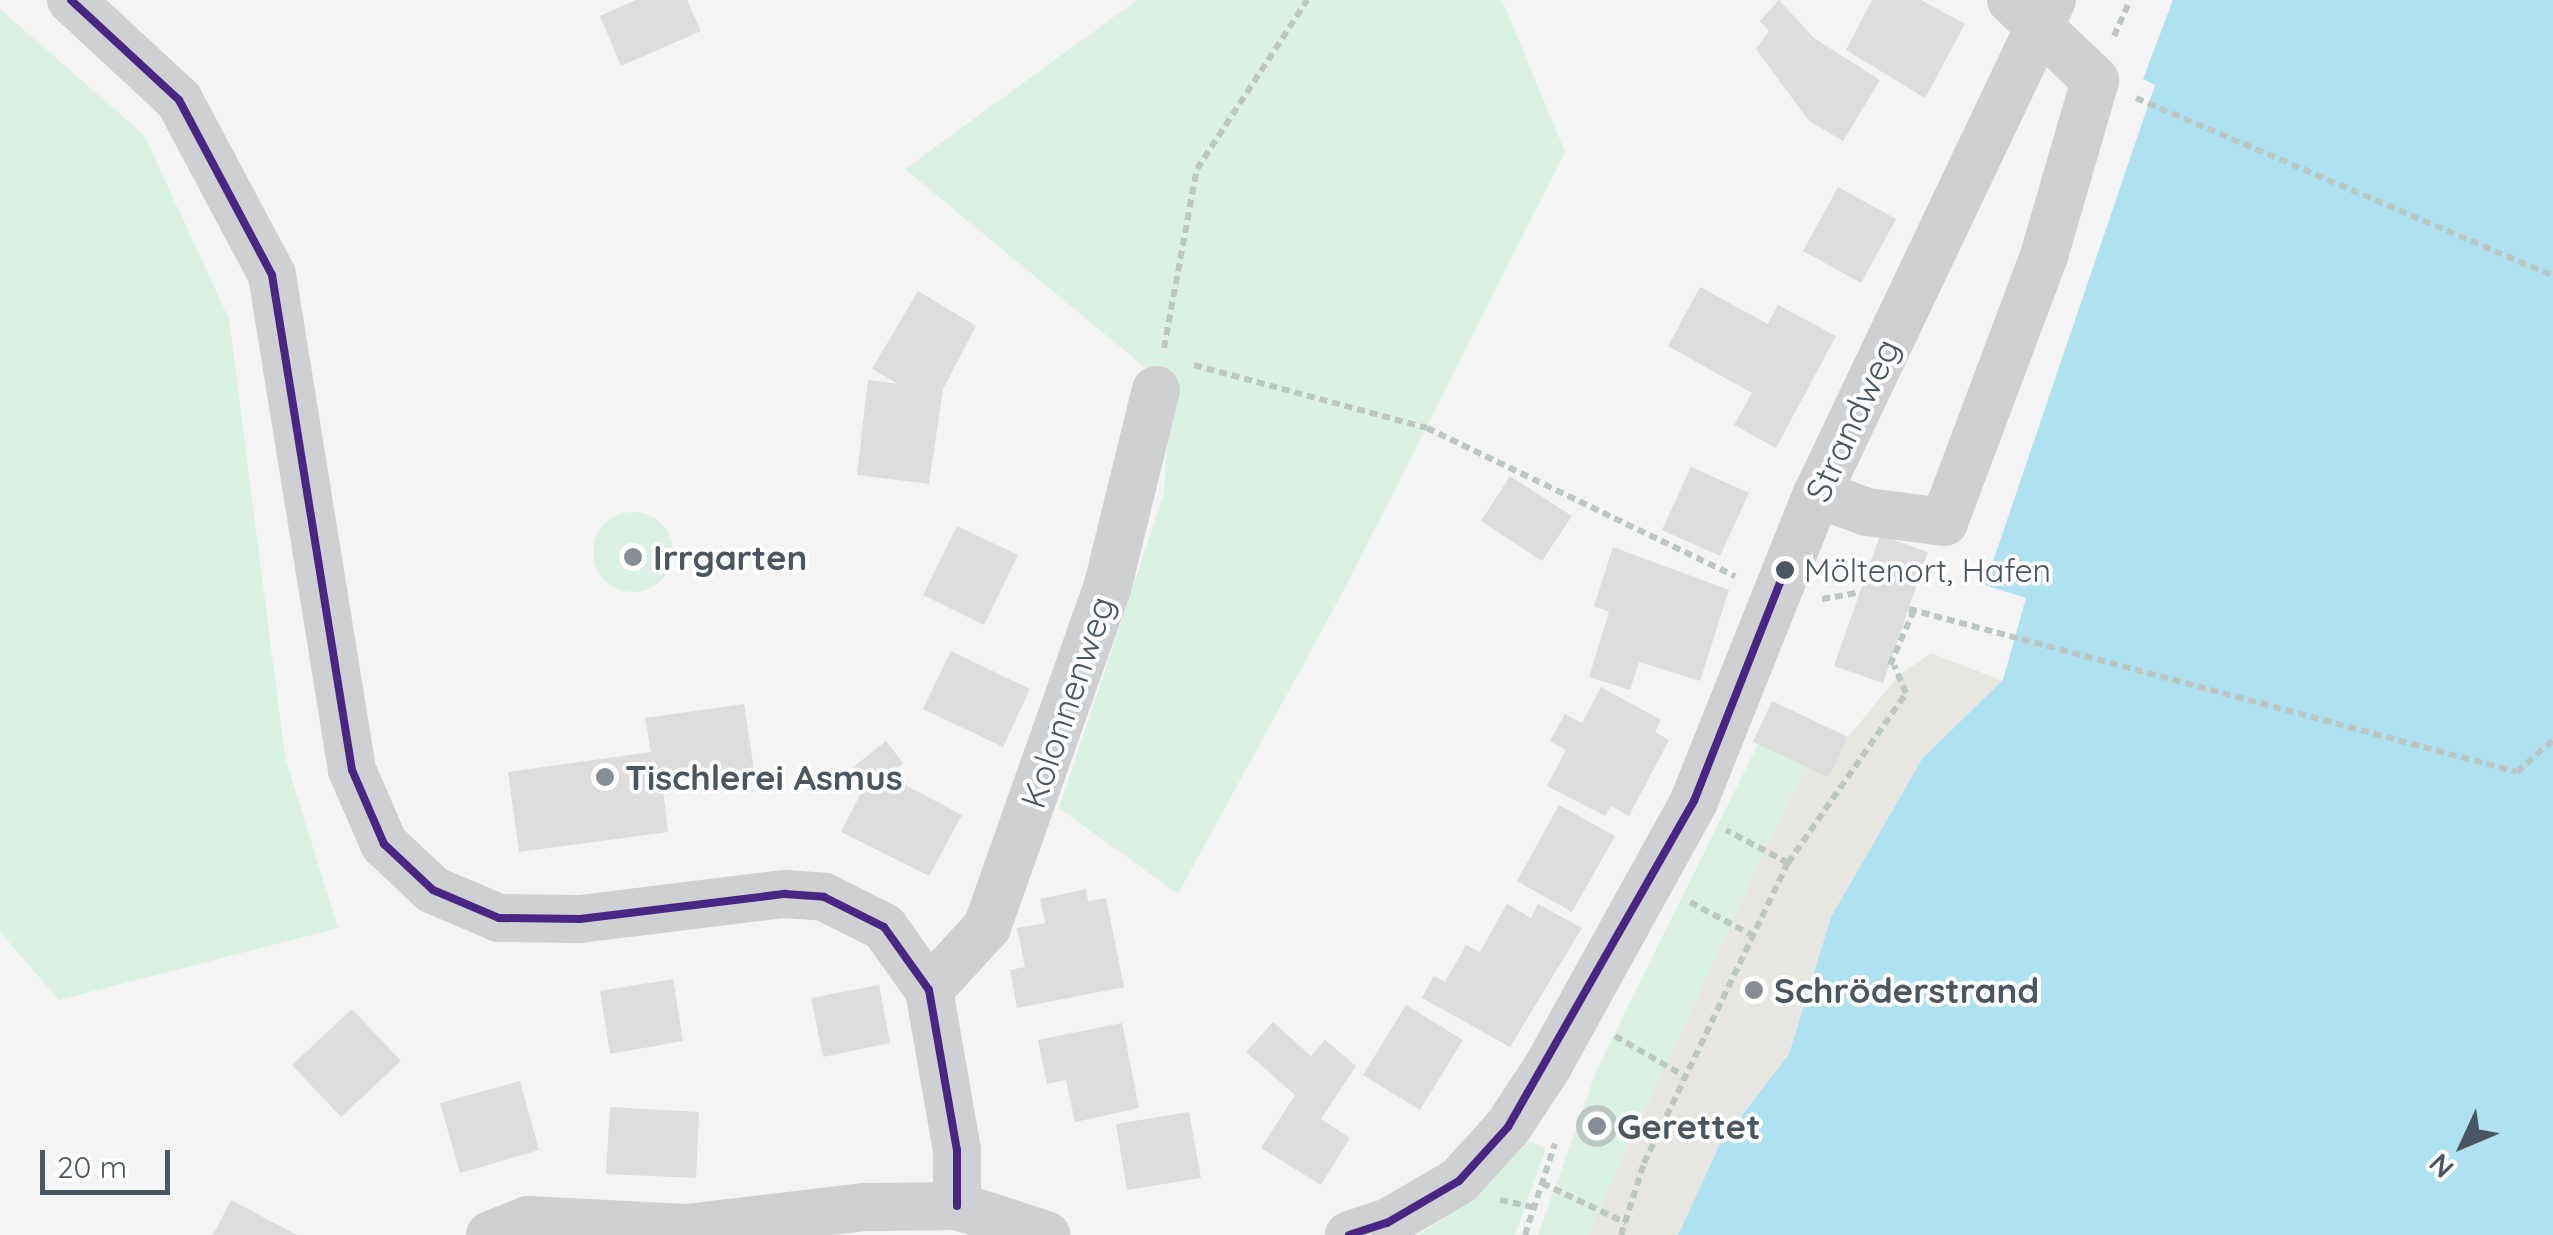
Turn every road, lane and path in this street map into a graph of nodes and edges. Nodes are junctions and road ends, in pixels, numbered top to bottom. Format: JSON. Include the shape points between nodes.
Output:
{"nodes":[{"id":1,"x":70,"y":0,"type":"edge"},
{"id":2,"x":1307,"y":0,"type":"edge"},
{"id":3,"x":2034,"y":9,"type":"edge"},
{"id":4,"x":2094,"y":80,"type":"junction"},
{"id":5,"x":2553,"y":276,"type":"edge"},
{"id":6,"x":1174,"y":378,"type":"junction"},
{"id":7,"x":1818,"y":494,"type":"junction"},
{"id":8,"x":1860,"y":592,"type":"dead end"},
{"id":9,"x":1792,"y":597,"type":"junction"},
{"id":10,"x":2553,"y":740,"type":"edge"},
{"id":11,"x":1714,"y":824,"type":"dead end"},
{"id":12,"x":1788,"y":863,"type":"junction"},
{"id":13,"x":1680,"y":897,"type":"dead end"},
{"id":14,"x":1754,"y":936,"type":"junction"},
{"id":15,"x":929,"y":990,"type":"junction"},
{"id":16,"x":1605,"y":1030,"type":"dead end"},
{"id":17,"x":1687,"y":1077,"type":"junction"},
{"id":18,"x":1594,"y":1109,"type":"joint"},
{"id":19,"x":1542,"y":1183,"type":"dead end"},
{"id":20,"x":940,"y":1220,"type":"edge"},
{"id":21,"x":1626,"y":1223,"type":"junction"},
{"id":22,"x":1368,"y":1229,"type":"edge"},
{"id":23,"x":490,"y":1235,"type":"edge"},
{"id":24,"x":1046,"y":1235,"type":"edge"},
{"id":25,"x":1621,"y":1235,"type":"edge"}],
"edges":[{"from":1,"to":15,"type":"street","via":[[179,100],[272,275],[352,770],[384,844],[433,890],[499,918],[580,920],[785,894],[824,897],[884,926]]},
{"from":2,"to":6,"type":"path","via":[[1198,169]]},
{"from":3,"to":4,"type":"street"},
{"from":3,"to":7,"type":"street","name":"Strandweg"},
{"from":4,"to":5,"type":"path"},
{"from":4,"to":7,"type":"street","via":[[2044,256],[1944,522],[1866,512]]},
{"from":6,"to":9,"type":"path","via":[[1427,428],[1691,559]]},
{"from":6,"to":15,"type":"street","name":"Kolonnenweg","via":[[1108,589],[988,927]]},
{"from":7,"to":9,"type":"street","name":"Strandweg"},
{"from":8,"to":9,"type":"path"},
{"from":9,"to":22,"type":"street","name":"Strandweg","via":[[1694,801],[1508,1127],[1459,1182]]},
{"from":10,"to":12,"type":"path","via":[[2517,772],[1911,609],[1892,665],[1906,693]]},
{"from":11,"to":12,"type":"path"},
{"from":12,"to":14,"type":"path"},
{"from":13,"to":14,"type":"path"},
{"from":14,"to":17,"type":"path"},
{"from":15,"to":20,"type":"street","via":[[957,1150]]},
{"from":16,"to":17,"type":"path"},
{"from":17,"to":21,"type":"path","via":[[1644,1162]]},
{"from":18,"to":18,"type":"path","via":[[1584,1115],[1580,1132],[1598,1144],[1615,1125],[1606,1110]]},
{"from":19,"to":21,"type":"path"},
{"from":20,"to":23,"type":"street","via":[[866,1207],[686,1228],[528,1220]]},
{"from":20,"to":24,"type":"street"},
{"from":21,"to":25,"type":"path"}]}
